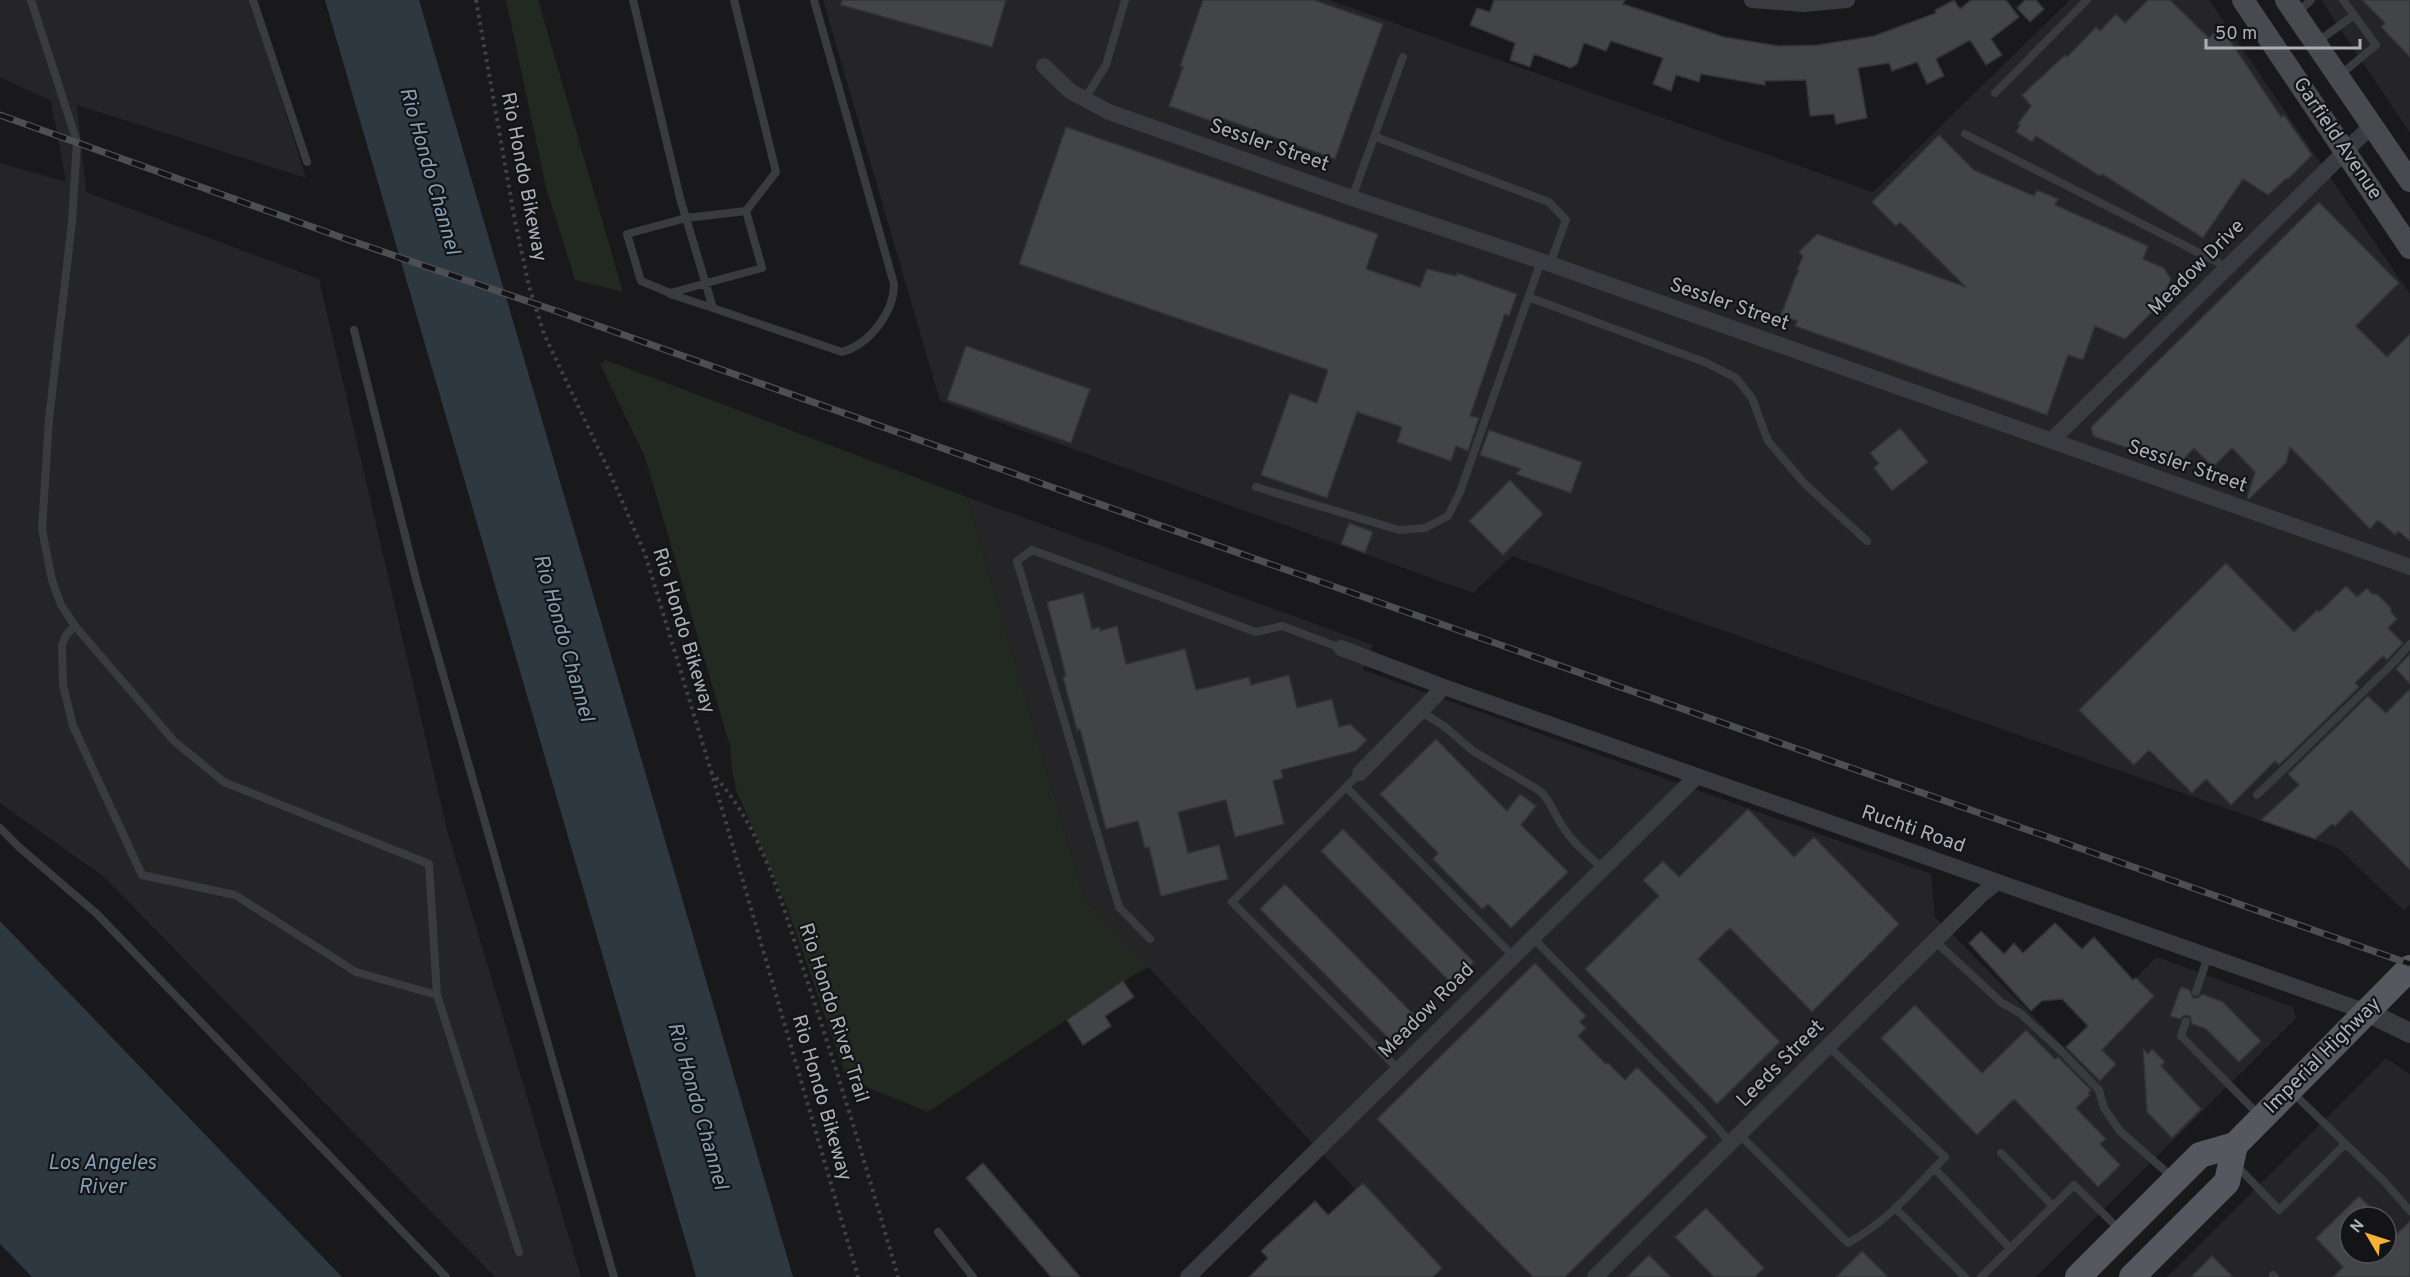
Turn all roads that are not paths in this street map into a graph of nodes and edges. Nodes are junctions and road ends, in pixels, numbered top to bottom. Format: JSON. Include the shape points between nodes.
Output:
{"nodes":[{"id":1,"x":31,"y":0,"type":"edge"},
{"id":2,"x":253,"y":0,"type":"edge"},
{"id":3,"x":633,"y":0,"type":"edge"},
{"id":4,"x":734,"y":0,"type":"edge"},
{"id":5,"x":814,"y":0,"type":"edge"},
{"id":6,"x":1125,"y":0,"type":"edge"},
{"id":7,"x":1752,"y":0,"type":"edge"},
{"id":8,"x":1847,"y":0,"type":"edge"},
{"id":9,"x":2087,"y":0,"type":"edge"},
{"id":10,"x":2243,"y":0,"type":"edge"},
{"id":11,"x":2343,"y":0,"type":"edge"},
{"id":12,"x":2298,"y":5,"type":"edge"},
{"id":13,"x":2354,"y":15,"type":"junction"},
{"id":14,"x":2316,"y":43,"type":"junction"},
{"id":15,"x":1403,"y":57,"type":"dead end"},
{"id":16,"x":1044,"y":66,"type":"dead end"},
{"id":17,"x":2339,"y":77,"type":"junction"},
{"id":18,"x":1995,"y":93,"type":"dead end"},
{"id":19,"x":1084,"y":100,"type":"junction"},
{"id":20,"x":2372,"y":124,"type":"junction"},
{"id":21,"x":1965,"y":134,"type":"dead end"},
{"id":22,"x":1376,"y":137,"type":"junction"},
{"id":23,"x":2345,"y":151,"type":"junction"},
{"id":24,"x":307,"y":162,"type":"dead end"},
{"id":25,"x":2410,"y":181,"type":"edge"},
{"id":26,"x":1353,"y":198,"type":"junction"},
{"id":27,"x":746,"y":212,"type":"junction"},
{"id":28,"x":686,"y":218,"type":"junction"},
{"id":29,"x":2410,"y":248,"type":"edge"},
{"id":30,"x":1545,"y":263,"type":"junction"},
{"id":31,"x":2227,"y":267,"type":"junction"},
{"id":32,"x":706,"y":284,"type":"junction"},
{"id":33,"x":670,"y":294,"type":"junction"},
{"id":34,"x":1528,"y":297,"type":"junction"},
{"id":35,"x":713,"y":308,"type":"junction"},
{"id":36,"x":354,"y":330,"type":"dead end"},
{"id":37,"x":2051,"y":441,"type":"junction"},
{"id":38,"x":1256,"y":488,"type":"dead end"},
{"id":39,"x":1867,"y":541,"type":"dead end"},
{"id":40,"x":2410,"y":567,"type":"edge"},
{"id":41,"x":75,"y":626,"type":"junction"},
{"id":42,"x":2410,"y":644,"type":"edge"},
{"id":43,"x":1341,"y":648,"type":"joint"},
{"id":44,"x":1444,"y":687,"type":"junction"},
{"id":45,"x":1420,"y":711,"type":"junction"},
{"id":46,"x":1360,"y":773,"type":"joint"},
{"id":47,"x":1697,"y":776,"type":"junction"},
{"id":48,"x":1346,"y":787,"type":"junction"},
{"id":49,"x":2258,"y":795,"type":"dead end"},
{"id":50,"x":0,"y":828,"type":"edge"},
{"id":51,"x":1602,"y":868,"type":"junction"},
{"id":52,"x":1997,"y":882,"type":"junction"},
{"id":53,"x":1532,"y":937,"type":"junction"},
{"id":54,"x":1150,"y":939,"type":"dead end"},
{"id":55,"x":1935,"y":941,"type":"junction"},
{"id":56,"x":1513,"y":956,"type":"junction"},
{"id":57,"x":2208,"y":956,"type":"junction"},
{"id":58,"x":2410,"y":968,"type":"edge"},
{"id":59,"x":2196,"y":992,"type":"dead end"},
{"id":60,"x":437,"y":995,"type":"junction"},
{"id":61,"x":2367,"y":1012,"type":"junction"},
{"id":62,"x":2186,"y":1022,"type":"dead end"},
{"id":63,"x":2410,"y":1033,"type":"edge"},
{"id":64,"x":1828,"y":1046,"type":"junction"},
{"id":65,"x":1398,"y":1069,"type":"junction"},
{"id":66,"x":2290,"y":1090,"type":"junction"},
{"id":67,"x":2262,"y":1117,"type":"junction"},
{"id":68,"x":1735,"y":1139,"type":"junction"},
{"id":69,"x":2345,"y":1144,"type":"junction"},
{"id":70,"x":2001,"y":1153,"type":"dead end"},
{"id":71,"x":2233,"y":1153,"type":"junction"},
{"id":72,"x":1934,"y":1168,"type":"junction"},
{"id":73,"x":2175,"y":1179,"type":"junction"},
{"id":74,"x":2053,"y":1206,"type":"junction"},
{"id":75,"x":1895,"y":1208,"type":"junction"},
{"id":76,"x":2410,"y":1211,"type":"edge"},
{"id":77,"x":938,"y":1232,"type":"dead end"},
{"id":78,"x":2122,"y":1233,"type":"junction"},
{"id":79,"x":2010,"y":1248,"type":"junction"},
{"id":80,"x":519,"y":1252,"type":"dead end"},
{"id":81,"x":446,"y":1277,"type":"edge"},
{"id":82,"x":614,"y":1277,"type":"edge"},
{"id":83,"x":973,"y":1277,"type":"edge"},
{"id":84,"x":1188,"y":1277,"type":"edge"},
{"id":85,"x":1595,"y":1277,"type":"edge"},
{"id":86,"x":1965,"y":1277,"type":"edge"},
{"id":87,"x":1981,"y":1277,"type":"edge"},
{"id":88,"x":2078,"y":1277,"type":"edge"},
{"id":89,"x":2132,"y":1277,"type":"edge"}],
"edges":[{"from":1,"to":41,"type":"lane","via":[[77,142],[42,529],[52,580],[61,605]]},
{"from":2,"to":24,"type":"lane"},
{"from":3,"to":28,"type":"lane"},
{"from":4,"to":27,"type":"lane","via":[[776,172]]},
{"from":5,"to":35,"type":"lane","via":[[894,284],[893,296],[876,328],[860,344],[842,352]]},
{"from":6,"to":19,"type":"lane","via":[[1106,65]]},
{"from":7,"to":8,"type":"street","via":[[1804,4]]},
{"from":9,"to":18,"type":"lane"},
{"from":10,"to":23,"type":"main road","name":"Garfield Avenue"},
{"from":11,"to":13,"type":"lane"},
{"from":12,"to":14,"type":"main road","name":"Garfield Avenue"},
{"from":13,"to":14,"type":"lane"},
{"from":13,"to":17,"type":"lane","via":[[2376,45]]},
{"from":14,"to":17,"type":"main road","name":"Garfield Avenue"},
{"from":15,"to":22,"type":"lane"},
{"from":16,"to":19,"type":"street","name":"Sessler Street"},
{"from":17,"to":20,"type":"main road","name":"Garfield Avenue"},
{"from":19,"to":26,"type":"street","name":"Sessler Street"},
{"from":20,"to":23,"type":"street","name":"Meadow Drive"},
{"from":20,"to":25,"type":"main road","name":"Garfield Avenue"},
{"from":21,"to":31,"type":"lane"},
{"from":22,"to":26,"type":"lane"},
{"from":22,"to":30,"type":"lane","via":[[1549,202],[1566,220],[1557,246]]},
{"from":23,"to":29,"type":"main road","name":"Garfield Avenue"},
{"from":23,"to":31,"type":"street","name":"Meadow Drive"},
{"from":26,"to":30,"type":"street","name":"Sessler Street"},
{"from":27,"to":28,"type":"lane"},
{"from":27,"to":32,"type":"lane","via":[[762,268]]},
{"from":28,"to":32,"type":"lane"},
{"from":28,"to":33,"type":"lane","via":[[627,234],[641,281]]},
{"from":30,"to":34,"type":"lane"},
{"from":30,"to":37,"type":"street","name":"Sessler Street"},
{"from":31,"to":37,"type":"street","name":"Meadow Drive"},
{"from":32,"to":33,"type":"lane"},
{"from":32,"to":35,"type":"lane"},
{"from":33,"to":35,"type":"lane"},
{"from":34,"to":38,"type":"lane","via":[[1460,492],[1448,516],[1425,528],[1399,530]]},
{"from":34,"to":39,"type":"lane","via":[[1707,363],[1736,378],[1752,398],[1768,441],[1804,484]]},
{"from":36,"to":82,"type":"lane","via":[[416,579]]},
{"from":37,"to":40,"type":"street","name":"Sessler Street"},
{"from":41,"to":60,"type":"lane","via":[[174,741],[224,782],[429,864]]},
{"from":41,"to":60,"type":"lane","via":[[62,645],[63,685],[73,726],[142,875],[235,895],[356,972]]},
{"from":42,"to":49,"type":"lane"},
{"from":43,"to":44,"type":"street","name":"Ruchti Road"},
{"from":43,"to":54,"type":"lane","via":[[1282,626],[1256,632],[1032,550],[1017,561],[1119,907]]},
{"from":44,"to":45,"type":"street"},
{"from":44,"to":47,"type":"street","name":"Ruchti Road"},
{"from":45,"to":46,"type":"street"},
{"from":45,"to":51,"type":"lane","via":[[1473,751],[1540,791],[1572,839]]},
{"from":46,"to":48,"type":"lane"},
{"from":47,"to":51,"type":"street","name":"Meadow Road"},
{"from":47,"to":52,"type":"street","name":"Ruchti Road"},
{"from":48,"to":56,"type":"lane"},
{"from":48,"to":65,"type":"lane","via":[[1232,902]]},
{"from":50,"to":81,"type":"lane","via":[[97,914]]},
{"from":51,"to":53,"type":"street","name":"Meadow Road"},
{"from":52,"to":55,"type":"street","name":"Leeds Street"},
{"from":52,"to":57,"type":"street","name":"Ruchti Road"},
{"from":53,"to":56,"type":"street","name":"Meadow Road"},
{"from":53,"to":68,"type":"lane"},
{"from":55,"to":64,"type":"street","name":"Leeds Street"},
{"from":55,"to":73,"type":"lane","via":[[2061,1052],[2098,1090],[2104,1108],[2120,1131]]},
{"from":56,"to":65,"type":"street","name":"Meadow Road"},
{"from":57,"to":59,"type":"lane"},
{"from":57,"to":61,"type":"street","name":"Ruchti Road"},
{"from":58,"to":61,"type":"main road","name":"Imperial Highway"},
{"from":60,"to":80,"type":"lane"},
{"from":61,"to":63,"type":"street"},
{"from":61,"to":66,"type":"main road","name":"Imperial Highway"},
{"from":62,"to":67,"type":"lane","via":[[2181,1036]]},
{"from":64,"to":68,"type":"street","name":"Leeds Street"},
{"from":64,"to":72,"type":"lane","via":[[1945,1157]]},
{"from":65,"to":84,"type":"street","name":"Meadow Road"},
{"from":66,"to":67,"type":"main road","name":"Imperial Highway"},
{"from":66,"to":69,"type":"lane"},
{"from":67,"to":71,"type":"main road","name":"Imperial Highway"},
{"from":68,"to":75,"type":"lane","via":[[1848,1243],[1868,1232]]},
{"from":68,"to":85,"type":"street","name":"Leeds Street"},
{"from":69,"to":71,"type":"lane","via":[[2279,1210]]},
{"from":69,"to":76,"type":"lane"},
{"from":70,"to":74,"type":"lane"},
{"from":71,"to":73,"type":"main road","name":"Imperial Highway","via":[[2200,1155]]},
{"from":71,"to":89,"type":"main road","name":"Imperial Highway","via":[[2227,1182]]},
{"from":72,"to":75,"type":"lane"},
{"from":72,"to":79,"type":"lane"},
{"from":73,"to":78,"type":"main road","name":"Imperial Highway"},
{"from":74,"to":78,"type":"lane","via":[[2074,1185]]},
{"from":74,"to":79,"type":"lane"},
{"from":75,"to":86,"type":"lane"},
{"from":77,"to":83,"type":"lane"},
{"from":78,"to":88,"type":"main road","name":"Imperial Highway"},
{"from":79,"to":87,"type":"lane"}]}
